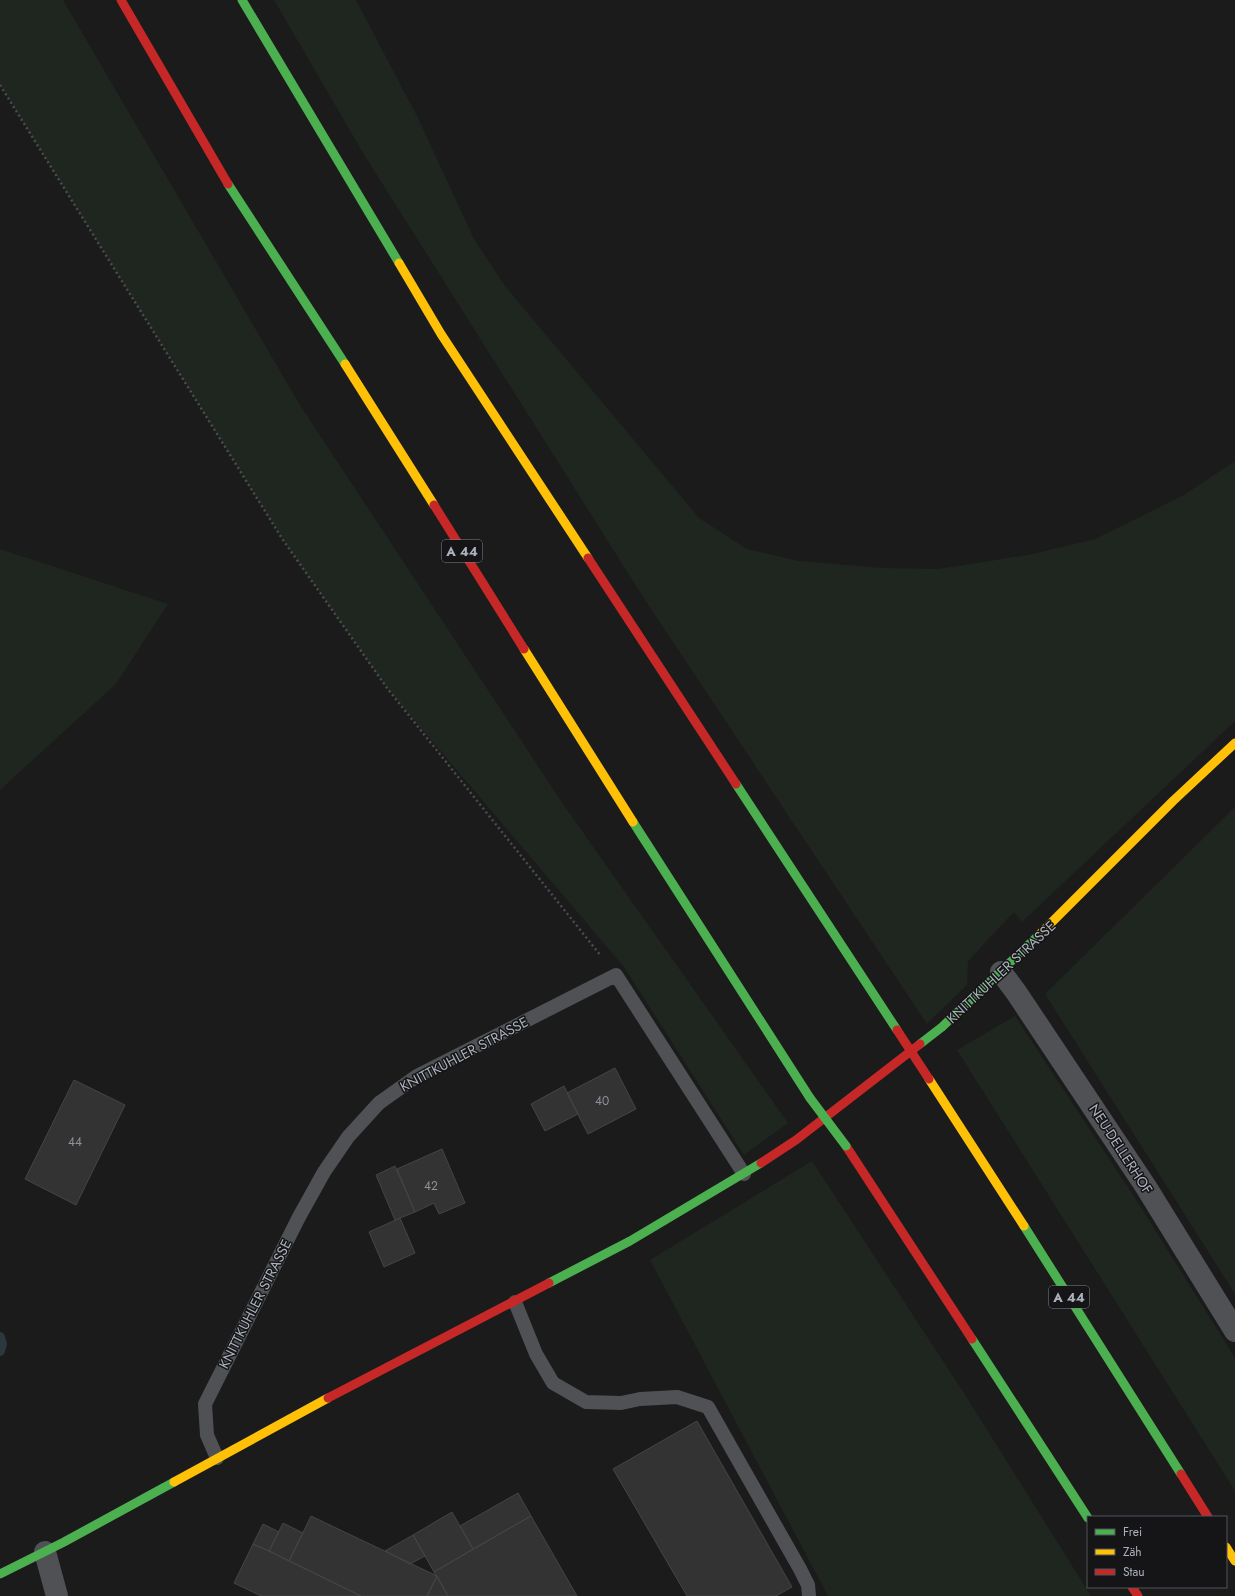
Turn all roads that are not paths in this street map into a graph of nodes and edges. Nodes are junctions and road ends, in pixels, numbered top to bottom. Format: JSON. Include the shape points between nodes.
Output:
{"nodes":[{"id":1,"x":121,"y":0,"type":"edge"},
{"id":2,"x":242,"y":0,"type":"edge"},
{"id":3,"x":1235,"y":743,"type":"edge"},
{"id":4,"x":1000,"y":972,"type":"junction"},
{"id":5,"x":744,"y":1174,"type":"junction"},
{"id":6,"x":515,"y":1302,"type":"junction"},
{"id":7,"x":1235,"y":1331,"type":"edge"},
{"id":8,"x":217,"y":1458,"type":"junction"},
{"id":9,"x":1087,"y":1516,"type":"edge"},
{"id":10,"x":1207,"y":1516,"type":"edge"},
{"id":11,"x":1227,"y":1548,"type":"edge"},
{"id":12,"x":44,"y":1552,"type":"junction"},
{"id":13,"x":1235,"y":1561,"type":"edge"},
{"id":14,"x":0,"y":1574,"type":"edge"},
{"id":15,"x":57,"y":1596,"type":"edge"},
{"id":16,"x":809,"y":1596,"type":"edge"}],
"edges":[{"from":1,"to":9,"type":"main road","number":"A 44","bridge":true,"via":[[231,189],[363,392],[590,756],[810,1098],[846,1146]]},
{"from":2,"to":10,"type":"main road","number":"A 44","bridge":true,"via":[[441,334],[929,1079]]},
{"from":3,"to":4,"type":"main road","name":"KNITTKUHLER STRASSE"},
{"from":4,"to":5,"type":"main road","name":"KNITTKUHLER STRASSE","via":[[942,1027],[796,1140]]},
{"from":4,"to":7,"type":"street","name":"NEU-DELLERHOF","via":[[1016,992],[1146,1187]]},
{"from":5,"to":6,"type":"main road","name":"KNITTKUHLER STRASSE","via":[[630,1241]]},
{"from":5,"to":8,"type":"lane","name":"KNITTKUHLER STRASSE","via":[[616,975],[417,1076],[379,1103],[348,1137],[324,1172],[299,1217],[206,1404],[206,1435]]},
{"from":6,"to":8,"type":"main road","name":"KNITTKUHLER STRASSE"},
{"from":6,"to":16,"type":"lane","via":[[536,1354],[553,1383],[586,1402],[621,1403],[678,1397],[708,1406],[800,1568],[808,1586]]},
{"from":8,"to":12,"type":"main road","name":"KNITTKUHLER STRASSE"},
{"from":11,"to":13,"type":"main road"},
{"from":12,"to":14,"type":"main road","name":"KNITTKUHLER STRASSE"},
{"from":12,"to":15,"type":"street"}]}
